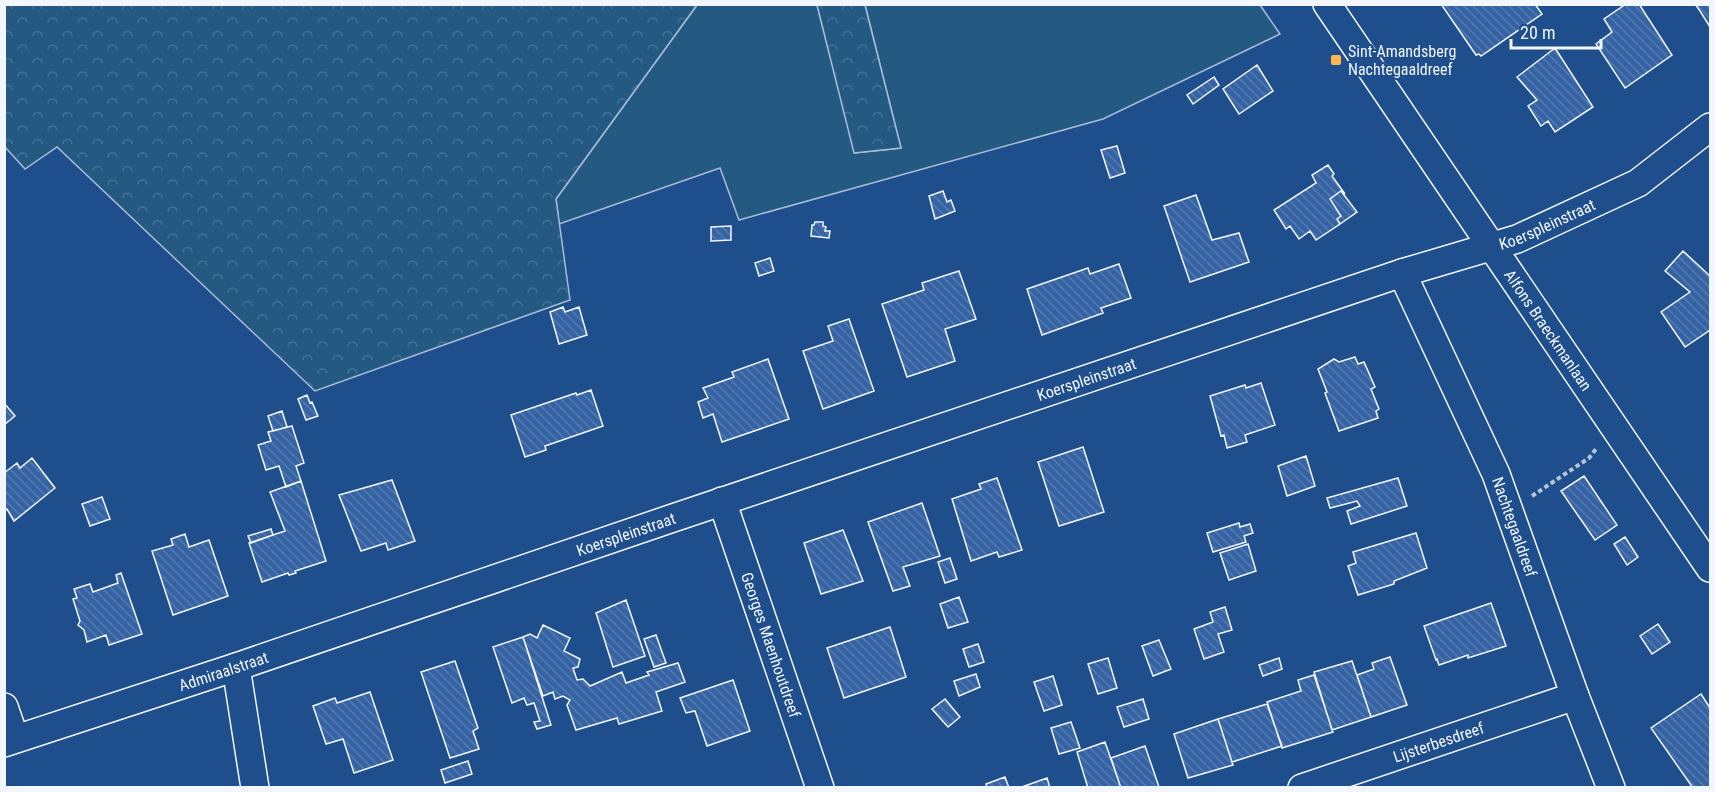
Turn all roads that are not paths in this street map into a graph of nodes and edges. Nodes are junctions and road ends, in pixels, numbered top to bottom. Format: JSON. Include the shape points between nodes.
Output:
{"nodes":[{"id":1,"x":1327,"y":4,"type":"edge"},
{"id":2,"x":1710,"y":127,"type":"edge"},
{"id":3,"x":1494,"y":247,"type":"junction"},
{"id":4,"x":1402,"y":273,"type":"junction"},
{"id":5,"x":722,"y":501,"type":"junction"},
{"id":6,"x":1710,"y":568,"type":"edge"},
{"id":7,"x":443,"y":597,"type":"joint"},
{"id":8,"x":236,"y":667,"type":"junction"},
{"id":9,"x":1575,"y":696,"type":"junction"},
{"id":10,"x":4,"y":707,"type":"edge"},
{"id":11,"x":10,"y":741,"type":"edge"},
{"id":12,"x":255,"y":788,"type":"edge"},
{"id":13,"x":820,"y":788,"type":"edge"},
{"id":14,"x":1302,"y":788,"type":"edge"},
{"id":15,"x":1611,"y":788,"type":"edge"}],
"edges":[{"from":1,"to":3,"type":"street","name":"Alfons Braeckmanlaan"},
{"from":2,"to":3,"type":"street","name":"Koerspleinstraat","via":[[1638,183]]},
{"from":3,"to":4,"type":"street","name":"Koerspleinstraat"},
{"from":3,"to":6,"type":"street","name":"Alfons Braeckmanlaan"},
{"from":4,"to":5,"type":"street","name":"Koerspleinstraat"},
{"from":4,"to":9,"type":"street","name":"Nachtegaaldreef","via":[[1496,474]]},
{"from":5,"to":7,"type":"street","name":"Koerspleinstraat"},
{"from":5,"to":13,"type":"street","name":"Georges Maenhoutdreef"},
{"from":7,"to":8,"type":"street","name":"Admiraalstraat"},
{"from":8,"to":11,"type":"street","name":"Admiraalstraat"},
{"from":8,"to":12,"type":"street"},
{"from":9,"to":14,"type":"street","name":"Lijsterbesdreef"},
{"from":9,"to":15,"type":"street","name":"Nachtegaaldreef"},
{"from":10,"to":11,"type":"street"}]}
